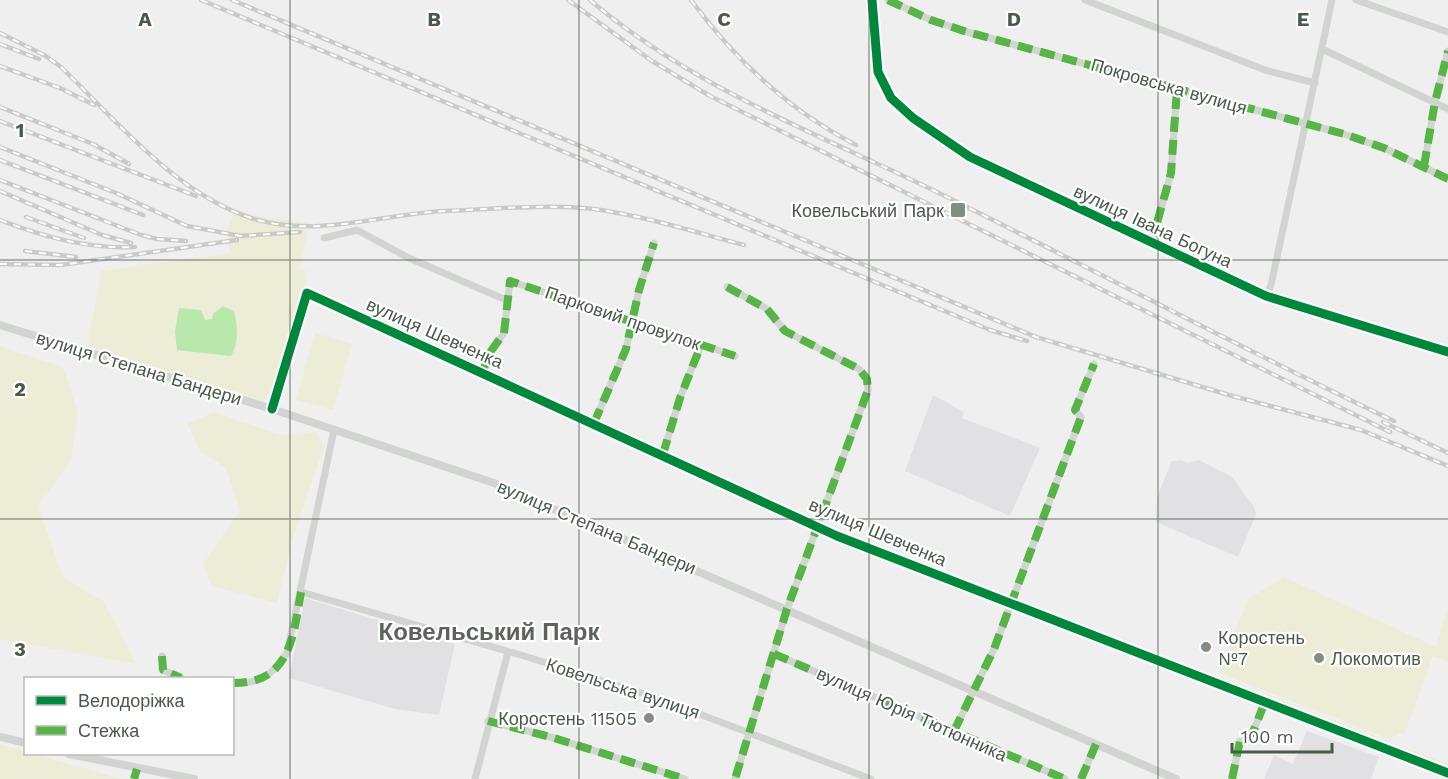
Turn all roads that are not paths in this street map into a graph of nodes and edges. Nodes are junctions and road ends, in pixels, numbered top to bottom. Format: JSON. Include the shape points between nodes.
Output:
{"nodes":[{"id":1,"x":872,"y":0,"type":"edge"},
{"id":2,"x":888,"y":0,"type":"edge"},
{"id":3,"x":1085,"y":0,"type":"edge"},
{"id":4,"x":1332,"y":0,"type":"edge"},
{"id":5,"x":1356,"y":0,"type":"edge"},
{"id":6,"x":1448,"y":32,"type":"edge"},
{"id":7,"x":1322,"y":49,"type":"junction"},
{"id":8,"x":1448,"y":51,"type":"edge"},
{"id":9,"x":1315,"y":83,"type":"junction"},
{"id":10,"x":1177,"y":89,"type":"junction"},
{"id":11,"x":1435,"y":102,"type":"junction"},
{"id":12,"x":1448,"y":109,"type":"edge"},
{"id":13,"x":1306,"y":124,"type":"junction"},
{"id":14,"x":1424,"y":166,"type":"junction"},
{"id":15,"x":1448,"y":179,"type":"edge"},
{"id":16,"x":324,"y":238,"type":"dead end"},
{"id":17,"x":654,"y":243,"type":"dead end"},
{"id":18,"x":1151,"y":244,"type":"junction"},
{"id":19,"x":727,"y":287,"type":"dead end"},
{"id":20,"x":1266,"y":296,"type":"junction"},
{"id":21,"x":506,"y":300,"type":"junction"},
{"id":22,"x":633,"y":322,"type":"junction"},
{"id":23,"x":0,"y":325,"type":"edge"},
{"id":24,"x":701,"y":345,"type":"junction"},
{"id":25,"x":1448,"y":352,"type":"edge"},
{"id":26,"x":735,"y":356,"type":"dead end"},
{"id":27,"x":1094,"y":364,"type":"dead end"},
{"id":28,"x":482,"y":373,"type":"junction"},
{"id":29,"x":272,"y":409,"type":"junction"},
{"id":30,"x":594,"y":423,"type":"junction"},
{"id":31,"x":334,"y":430,"type":"junction"},
{"id":32,"x":663,"y":454,"type":"junction"},
{"id":33,"x":816,"y":526,"type":"junction"},
{"id":34,"x":301,"y":592,"type":"junction"},
{"id":35,"x":1010,"y":604,"type":"junction"},
{"id":36,"x":787,"y":609,"type":"junction"},
{"id":37,"x":508,"y":652,"type":"junction"},
{"id":38,"x":774,"y":654,"type":"junction"},
{"id":39,"x":162,"y":656,"type":"dead end"},
{"id":40,"x":179,"y":677,"type":"edge"},
{"id":41,"x":234,"y":683,"type":"edge"},
{"id":42,"x":971,"y":692,"type":"junction"},
{"id":43,"x":1265,"y":702,"type":"junction"},
{"id":44,"x":489,"y":721,"type":"junction"},
{"id":45,"x":751,"y":731,"type":"junction"},
{"id":46,"x":954,"y":731,"type":"junction"},
{"id":47,"x":0,"y":736,"type":"edge"},
{"id":48,"x":24,"y":742,"type":"edge"},
{"id":49,"x":1096,"y":744,"type":"junction"},
{"id":50,"x":78,"y":755,"type":"edge"},
{"id":51,"x":137,"y":769,"type":"junction"},
{"id":52,"x":1448,"y":773,"type":"edge"},
{"id":53,"x":134,"y":779,"type":"edge"},
{"id":54,"x":194,"y":779,"type":"edge"},
{"id":55,"x":475,"y":779,"type":"edge"},
{"id":56,"x":685,"y":779,"type":"edge"},
{"id":57,"x":735,"y":779,"type":"edge"},
{"id":58,"x":871,"y":779,"type":"edge"},
{"id":59,"x":1065,"y":779,"type":"edge"},
{"id":60,"x":1081,"y":779,"type":"edge"},
{"id":61,"x":1176,"y":779,"type":"edge"},
{"id":62,"x":1232,"y":779,"type":"edge"}],
"edges":[{"from":1,"to":18,"type":"street","name":"вулиця Івана Богуна","via":[[878,72],[891,98],[913,118],[970,158]]},
{"from":2,"to":10,"type":"street","name":"Покровська вулиця","via":[[964,31]]},
{"from":3,"to":9,"type":"street","via":[[1265,70]]},
{"from":4,"to":7,"type":"street"},
{"from":5,"to":6,"type":"street"},
{"from":7,"to":9,"type":"street"},
{"from":7,"to":11,"type":"street"},
{"from":8,"to":11,"type":"street"},
{"from":9,"to":13,"type":"street"},
{"from":10,"to":13,"type":"street","name":"Покровська вулиця"},
{"from":10,"to":18,"type":"street","via":[[1171,173]]},
{"from":11,"to":12,"type":"street"},
{"from":11,"to":14,"type":"street"},
{"from":13,"to":14,"type":"street","name":"Покровська вулиця","via":[[1384,148]]},
{"from":13,"to":20,"type":"street"},
{"from":14,"to":15,"type":"street","name":"Покровська вулиця"},
{"from":16,"to":21,"type":"street","via":[[357,230],[409,258]]},
{"from":17,"to":22,"type":"street"},
{"from":18,"to":20,"type":"street","name":"вулиця Івана Богуна"},
{"from":19,"to":33,"type":"street","via":[[767,309],[785,331],[859,369],[867,379],[868,390]]},
{"from":20,"to":25,"type":"street","name":"вулиця Івана Богуна"},
{"from":21,"to":22,"type":"street","name":"Парковий провулок","via":[[510,281]]},
{"from":21,"to":28,"type":"street","via":[[504,333]]},
{"from":22,"to":24,"type":"street","name":"Парковий провулок"},
{"from":22,"to":30,"type":"street","via":[[626,349]]},
{"from":23,"to":29,"type":"street","name":"вулиця Степана Бандери"},
{"from":24,"to":26,"type":"street","name":"Парковий провулок"},
{"from":24,"to":32,"type":"street"},
{"from":27,"to":35,"type":"street","via":[[1075,410],[1081,417]]},
{"from":28,"to":29,"type":"street","name":"вулиця Шевченка","via":[[308,293]]},
{"from":28,"to":30,"type":"street","name":"вулиця Шевченка"},
{"from":29,"to":31,"type":"street","name":"вулиця Степана Бандери"},
{"from":30,"to":32,"type":"street","name":"вулиця Шевченка"},
{"from":31,"to":34,"type":"street"},
{"from":31,"to":36,"type":"street","name":"вулиця Степана Бандери","via":[[494,483]]},
{"from":32,"to":33,"type":"street","name":"вулиця Шевченка"},
{"from":33,"to":35,"type":"street","name":"вулиця Шевченка"},
{"from":33,"to":36,"type":"street"},
{"from":34,"to":37,"type":"street","name":"Ковельська вулиця"},
{"from":34,"to":41,"type":"street","via":[[287,653],[264,679]]},
{"from":35,"to":42,"type":"street","via":[[994,649]]},
{"from":35,"to":43,"type":"street","name":"вулиця Шевченка"},
{"from":36,"to":38,"type":"street"},
{"from":36,"to":42,"type":"street","name":"вулиця Степана Бандери"},
{"from":37,"to":44,"type":"street"},
{"from":37,"to":45,"type":"street","name":"Ковельська вулиця"},
{"from":38,"to":45,"type":"street"},
{"from":38,"to":46,"type":"street","name":"вулиця Юрія Тютюнника"},
{"from":39,"to":40,"type":"street","via":[[163,670]]},
{"from":42,"to":46,"type":"street"},
{"from":42,"to":49,"type":"street","name":"вулиця Степана Бандери"},
{"from":43,"to":52,"type":"street","name":"вулиця Шевченка"},
{"from":43,"to":62,"type":"street","via":[[1253,732],[1240,741]]},
{"from":44,"to":55,"type":"street"},
{"from":44,"to":56,"type":"street"},
{"from":45,"to":57,"type":"street"},
{"from":45,"to":58,"type":"street","name":"Ковельська вулиця"},
{"from":46,"to":59,"type":"street","name":"вулиця Юрія Тютюнника"},
{"from":47,"to":48,"type":"street"},
{"from":49,"to":60,"type":"street"},
{"from":49,"to":61,"type":"street","name":"вулиця Степана Бандери"},
{"from":50,"to":51,"type":"street"},
{"from":51,"to":53,"type":"street"},
{"from":51,"to":54,"type":"street"}]}
